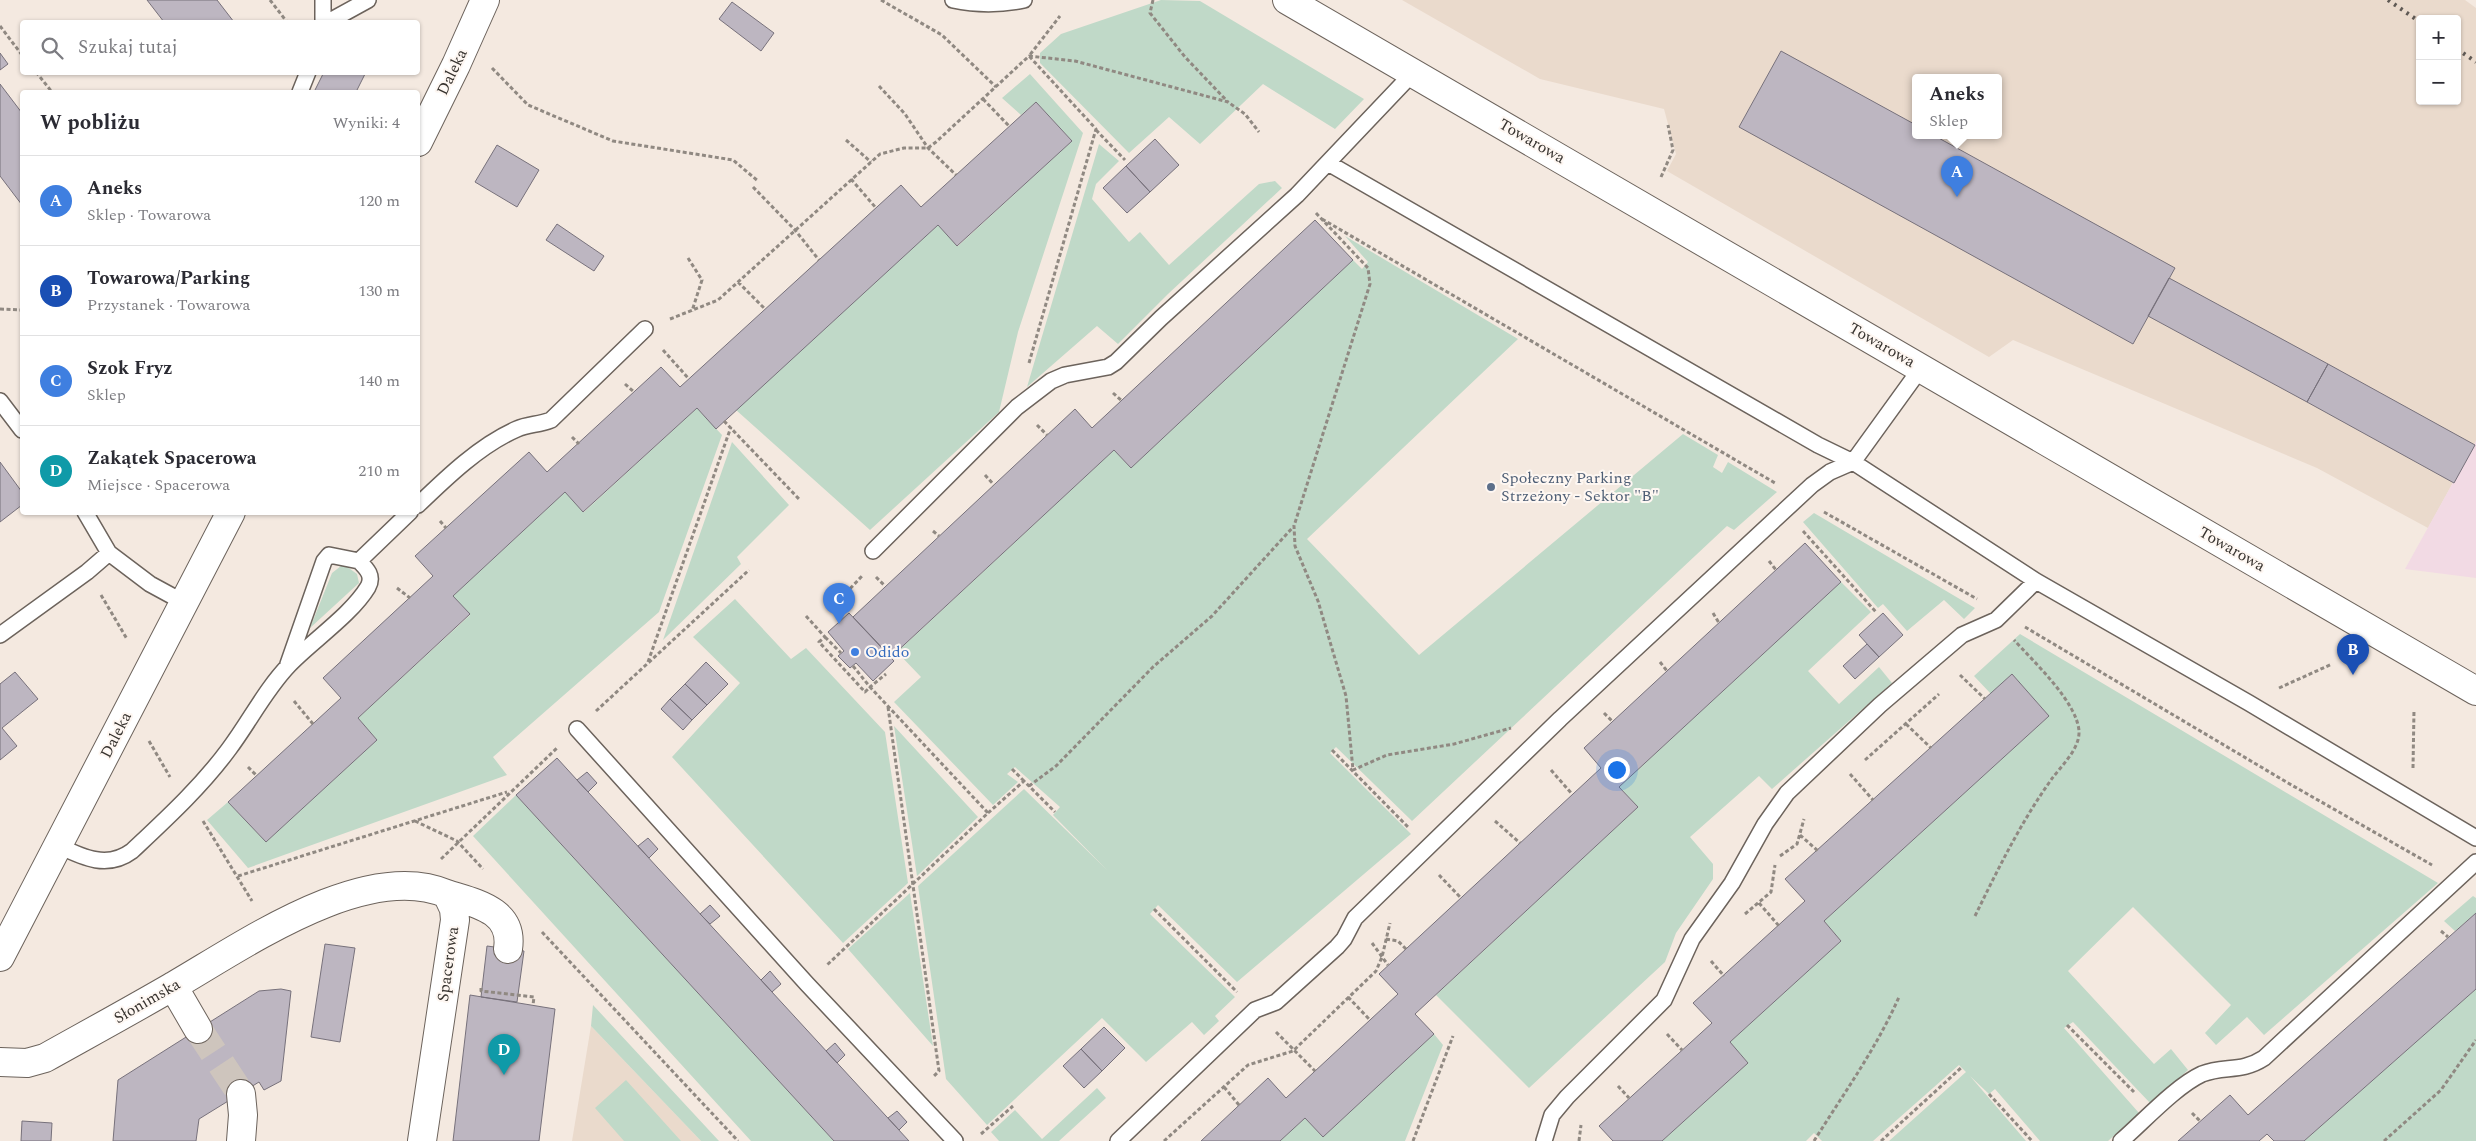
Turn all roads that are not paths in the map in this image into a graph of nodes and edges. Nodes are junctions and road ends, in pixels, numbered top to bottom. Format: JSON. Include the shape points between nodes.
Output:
{"nodes":[{"id":1,"x":323,"y":0,"type":"edge"},
{"id":2,"x":368,"y":0,"type":"edge"},
{"id":3,"x":485,"y":0,"type":"edge"},
{"id":4,"x":954,"y":0,"type":"edge"},
{"id":5,"x":1024,"y":0,"type":"edge"},
{"id":6,"x":1287,"y":0,"type":"edge"},
{"id":7,"x":323,"y":20,"type":"edge"},
{"id":8,"x":332,"y":20,"type":"edge"},
{"id":9,"x":1412,"y":74,"type":"junction"},
{"id":10,"x":307,"y":75,"type":"edge"},
{"id":11,"x":301,"y":90,"type":"edge"},
{"id":12,"x":420,"y":138,"type":"edge"},
{"id":13,"x":1328,"y":164,"type":"junction"},
{"id":14,"x":645,"y":329,"type":"road end"},
{"id":15,"x":1921,"y":368,"type":"junction"},
{"id":16,"x":1,"y":403,"type":"edge"},
{"id":17,"x":20,"y":427,"type":"edge"},
{"id":18,"x":1853,"y":462,"type":"junction"},
{"id":19,"x":420,"y":503,"type":"edge"},
{"id":20,"x":87,"y":515,"type":"edge"},
{"id":21,"x":230,"y":515,"type":"edge"},
{"id":22,"x":407,"y":515,"type":"edge"},
{"id":23,"x":872,"y":551,"type":"dead end"},
{"id":24,"x":109,"y":553,"type":"junction"},
{"id":25,"x":360,"y":561,"type":"junction"},
{"id":26,"x":2036,"y":581,"type":"junction"},
{"id":27,"x":186,"y":603,"type":"junction"},
{"id":28,"x":0,"y":634,"type":"edge"},
{"id":29,"x":288,"y":666,"type":"junction"},
{"id":30,"x":2476,"y":691,"type":"edge"},
{"id":31,"x":577,"y":729,"type":"road end"},
{"id":32,"x":2476,"y":838,"type":"edge"},
{"id":33,"x":59,"y":846,"type":"junction"},
{"id":34,"x":2476,"y":862,"type":"edge"},
{"id":35,"x":447,"y":894,"type":"junction"},
{"id":36,"x":508,"y":949,"type":"dead end"},
{"id":37,"x":0,"y":957,"type":"edge"},
{"id":38,"x":174,"y":986,"type":"junction"},
{"id":39,"x":198,"y":1029,"type":"tunnel mouth"},
{"id":40,"x":0,"y":1062,"type":"edge"},
{"id":41,"x":241,"y":1094,"type":"tunnel mouth"},
{"id":42,"x":241,"y":1141,"type":"edge"},
{"id":43,"x":422,"y":1141,"type":"edge"},
{"id":44,"x":955,"y":1141,"type":"edge"},
{"id":45,"x":1118,"y":1141,"type":"edge"},
{"id":46,"x":1544,"y":1141,"type":"edge"},
{"id":47,"x":2121,"y":1141,"type":"edge"}],
"edges":[{"from":1,"to":7,"type":"lane"},
{"from":2,"to":8,"type":"lane"},
{"from":3,"to":12,"type":"street","name":"Daleka"},
{"from":4,"to":5,"type":"lane","via":[[970,4],[1005,4]]},
{"from":6,"to":9,"type":"street","name":"Towarowa"},
{"from":9,"to":13,"type":"lane"},
{"from":9,"to":15,"type":"street","name":"Towarowa","via":[[1540,145]]},
{"from":10,"to":11,"type":"lane"},
{"from":13,"to":18,"type":"lane"},
{"from":13,"to":23,"type":"lane","via":[[1116,362],[1108,367],[1052,380],[1017,407]]},
{"from":14,"to":19,"type":"lane","via":[[551,420],[528,425],[506,435],[465,462]]},
{"from":15,"to":18,"type":"lane"},
{"from":15,"to":30,"type":"street","name":"Towarowa"},
{"from":16,"to":17,"type":"lane"},
{"from":18,"to":26,"type":"lane"},
{"from":18,"to":45,"type":"lane","via":[[1830,472],[1799,497],[1428,846],[1354,918],[1344,939],[1336,947],[1276,1002],[1255,1010]]},
{"from":20,"to":24,"type":"lane"},
{"from":21,"to":27,"type":"street","name":"Daleka"},
{"from":22,"to":25,"type":"lane"},
{"from":24,"to":27,"type":"lane","via":[[150,584]]},
{"from":24,"to":28,"type":"lane"},
{"from":25,"to":29,"type":"lane","via":[[370,573],[368,587]]},
{"from":25,"to":29,"type":"lane","via":[[330,554],[324,561]]},
{"from":26,"to":32,"type":"lane"},
{"from":26,"to":46,"type":"lane","via":[[1999,617],[1962,635],[1787,793],[1765,824],[1732,883],[1692,939],[1664,1000],[1567,1096],[1552,1115]]},
{"from":27,"to":33,"type":"street","name":"Daleka"},
{"from":29,"to":33,"type":"lane","via":[[229,749],[184,802],[132,851],[107,862],[82,857]]},
{"from":31,"to":44,"type":"lane","via":[[807,984]]},
{"from":33,"to":37,"type":"street","name":"Daleka"},
{"from":34,"to":47,"type":"lane","via":[[2264,1058],[2249,1067],[2211,1071],[2189,1082]]},
{"from":35,"to":36,"type":"street","via":[[484,906],[497,914],[508,931]]},
{"from":35,"to":38,"type":"street","name":"Słonimska","via":[[415,885],[374,888],[344,896],[254,938]]},
{"from":35,"to":43,"type":"street","name":"Spacerowa","via":[[455,920]]},
{"from":38,"to":39,"type":"street"},
{"from":38,"to":40,"type":"street","name":"Słonimska","via":[[45,1058],[27,1063]]},
{"from":41,"to":42,"type":"street"}]}
